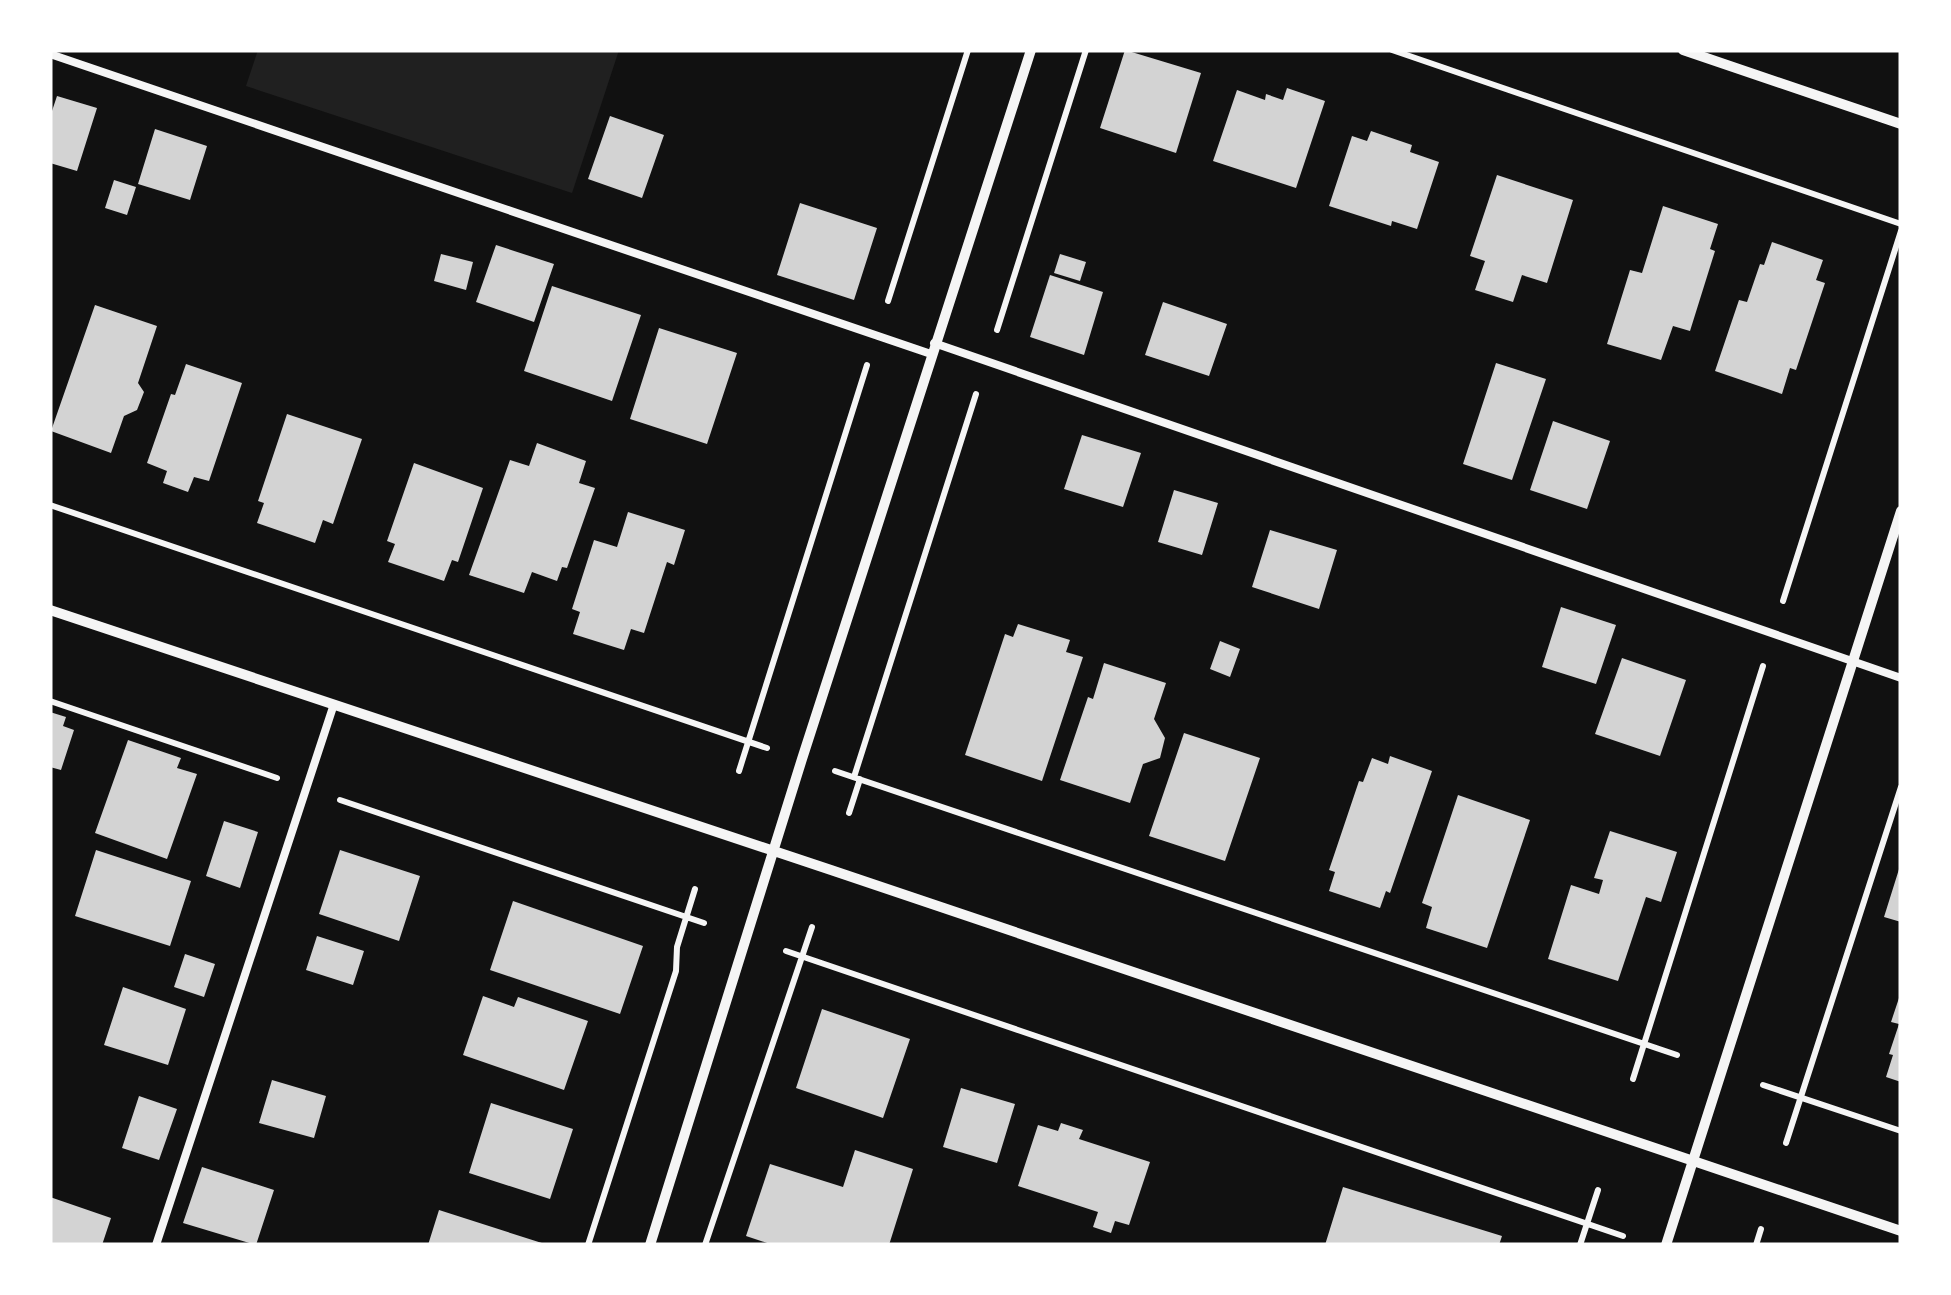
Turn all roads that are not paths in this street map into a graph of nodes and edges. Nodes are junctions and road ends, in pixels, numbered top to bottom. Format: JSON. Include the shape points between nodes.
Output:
{"nodes":[{"id":1,"x":1031,"y":50,"type":"edge"},
{"id":2,"x":1683,"y":50,"type":"edge"},
{"id":3,"x":50,"y":54,"type":"edge"},
{"id":4,"x":1901,"y":124,"type":"edge"},
{"id":5,"x":932,"y":348,"type":"junction"},
{"id":6,"x":1901,"y":511,"type":"edge"},
{"id":7,"x":50,"y":610,"type":"edge"},
{"id":8,"x":1853,"y":662,"type":"junction"},
{"id":9,"x":1901,"y":678,"type":"edge"},
{"id":10,"x":334,"y":704,"type":"junction"},
{"id":11,"x":772,"y":851,"type":"junction"},
{"id":12,"x":1693,"y":1160,"type":"junction"},
{"id":13,"x":1901,"y":1232,"type":"edge"},
{"id":14,"x":156,"y":1245,"type":"edge"},
{"id":15,"x":650,"y":1245,"type":"edge"},
{"id":16,"x":1666,"y":1245,"type":"edge"}],
"edges":[{"from":1,"to":5,"type":"street"},
{"from":2,"to":4,"type":"street"},
{"from":3,"to":5,"type":"lane","via":[[876,336]]},
{"from":5,"to":8,"type":"lane","via":[[987,361]]},
{"from":5,"to":11,"type":"street"},
{"from":6,"to":8,"type":"street"},
{"from":7,"to":10,"type":"street"},
{"from":8,"to":9,"type":"lane"},
{"from":8,"to":12,"type":"street"},
{"from":10,"to":11,"type":"street"},
{"from":10,"to":14,"type":"lane"},
{"from":11,"to":12,"type":"street"},
{"from":11,"to":15,"type":"street"},
{"from":12,"to":13,"type":"street"},
{"from":12,"to":16,"type":"street"}]}
